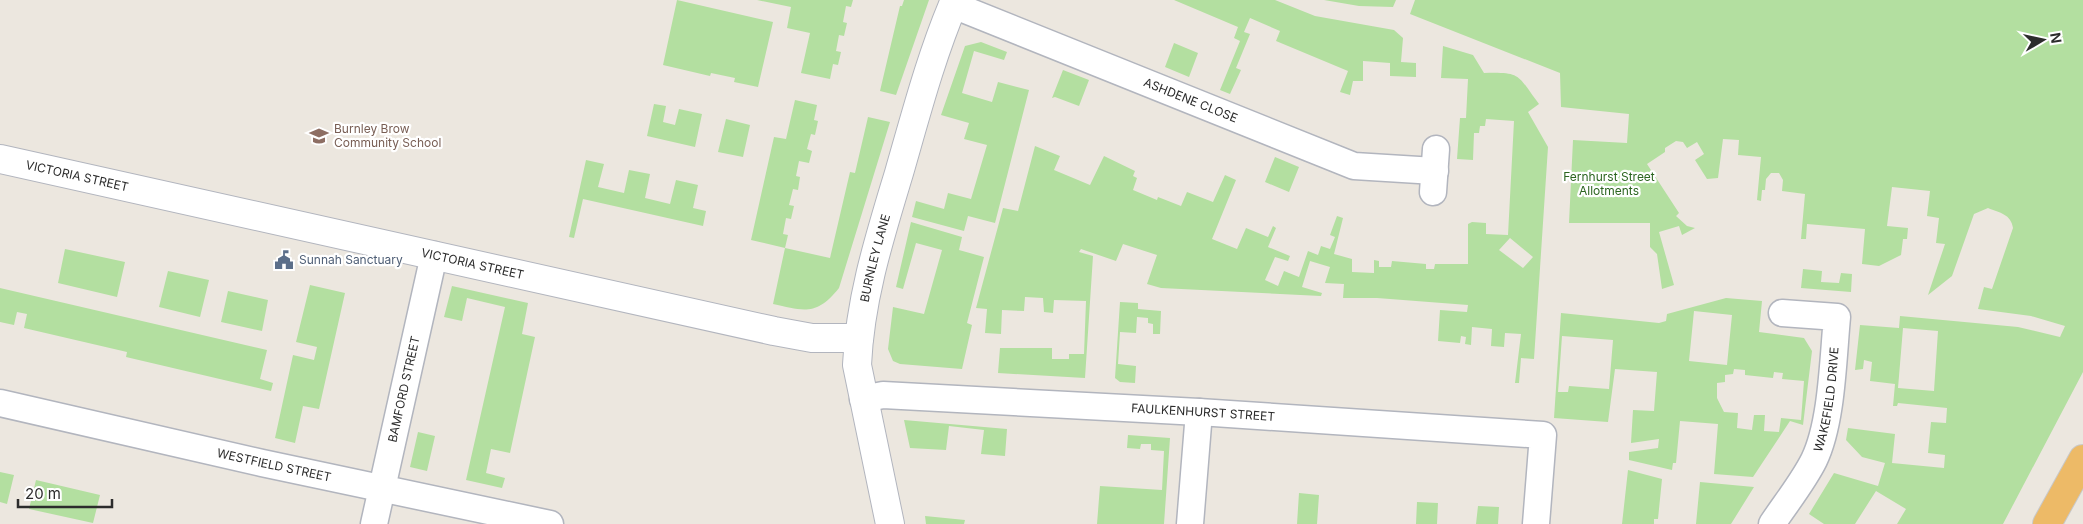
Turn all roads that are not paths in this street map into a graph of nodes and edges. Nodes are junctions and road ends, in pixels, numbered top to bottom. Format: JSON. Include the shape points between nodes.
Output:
{"nodes":[{"id":1,"x":954,"y":2,"type":"edge"},
{"id":2,"x":0,"y":159,"type":"edge"},
{"id":3,"x":1435,"y":171,"type":"dead end"},
{"id":4,"x":434,"y":255,"type":"junction"},
{"id":5,"x":1782,"y":312,"type":"dead end"},
{"id":6,"x":859,"y":338,"type":"junction"},
{"id":7,"x":864,"y":399,"type":"junction"},
{"id":8,"x":0,"y":403,"type":"edge"},
{"id":9,"x":1199,"y":412,"type":"junction"},
{"id":10,"x":2083,"y":459,"type":"edge"},
{"id":11,"x":382,"y":487,"type":"junction"},
{"id":12,"x":374,"y":524,"type":"edge"},
{"id":13,"x":550,"y":524,"type":"edge"},
{"id":14,"x":890,"y":524,"type":"edge"},
{"id":15,"x":1190,"y":524,"type":"edge"},
{"id":16,"x":1536,"y":524,"type":"edge"},
{"id":17,"x":1772,"y":524,"type":"edge"},
{"id":18,"x":2047,"y":524,"type":"edge"}],
"edges":[{"from":1,"to":3,"type":"street","name":"ASHDENE CLOSE","via":[[1354,166]]},
{"from":1,"to":6,"type":"street","name":"BURNLEY LANE","via":[[934,52],[878,242]]},
{"from":2,"to":4,"type":"street","name":"VICTORIA STREET"},
{"from":4,"to":6,"type":"street","name":"VICTORIA STREET","via":[[774,331],[812,338]]},
{"from":4,"to":11,"type":"street","name":"BAMFORD STREET"},
{"from":5,"to":17,"type":"street","name":"WAKEFIELD DRIVE","via":[[1837,317],[1819,445],[1814,460]]},
{"from":6,"to":7,"type":"street","name":"BURNLEY LANE","via":[[858,364]]},
{"from":7,"to":9,"type":"street","name":"FAULKENHURST STREET","via":[[883,395]]},
{"from":7,"to":14,"type":"street","name":"BURNLEY LANE"},
{"from":8,"to":11,"type":"street","name":"WESTFIELD STREET"},
{"from":9,"to":15,"type":"street"},
{"from":9,"to":16,"type":"street","name":"FAULKENHURST STREET","via":[[1543,435]]},
{"from":10,"to":18,"type":"highway"},
{"from":11,"to":12,"type":"street","name":"BAMFORD STREET"},
{"from":11,"to":13,"type":"street","name":"WESTFIELD STREET"}]}
